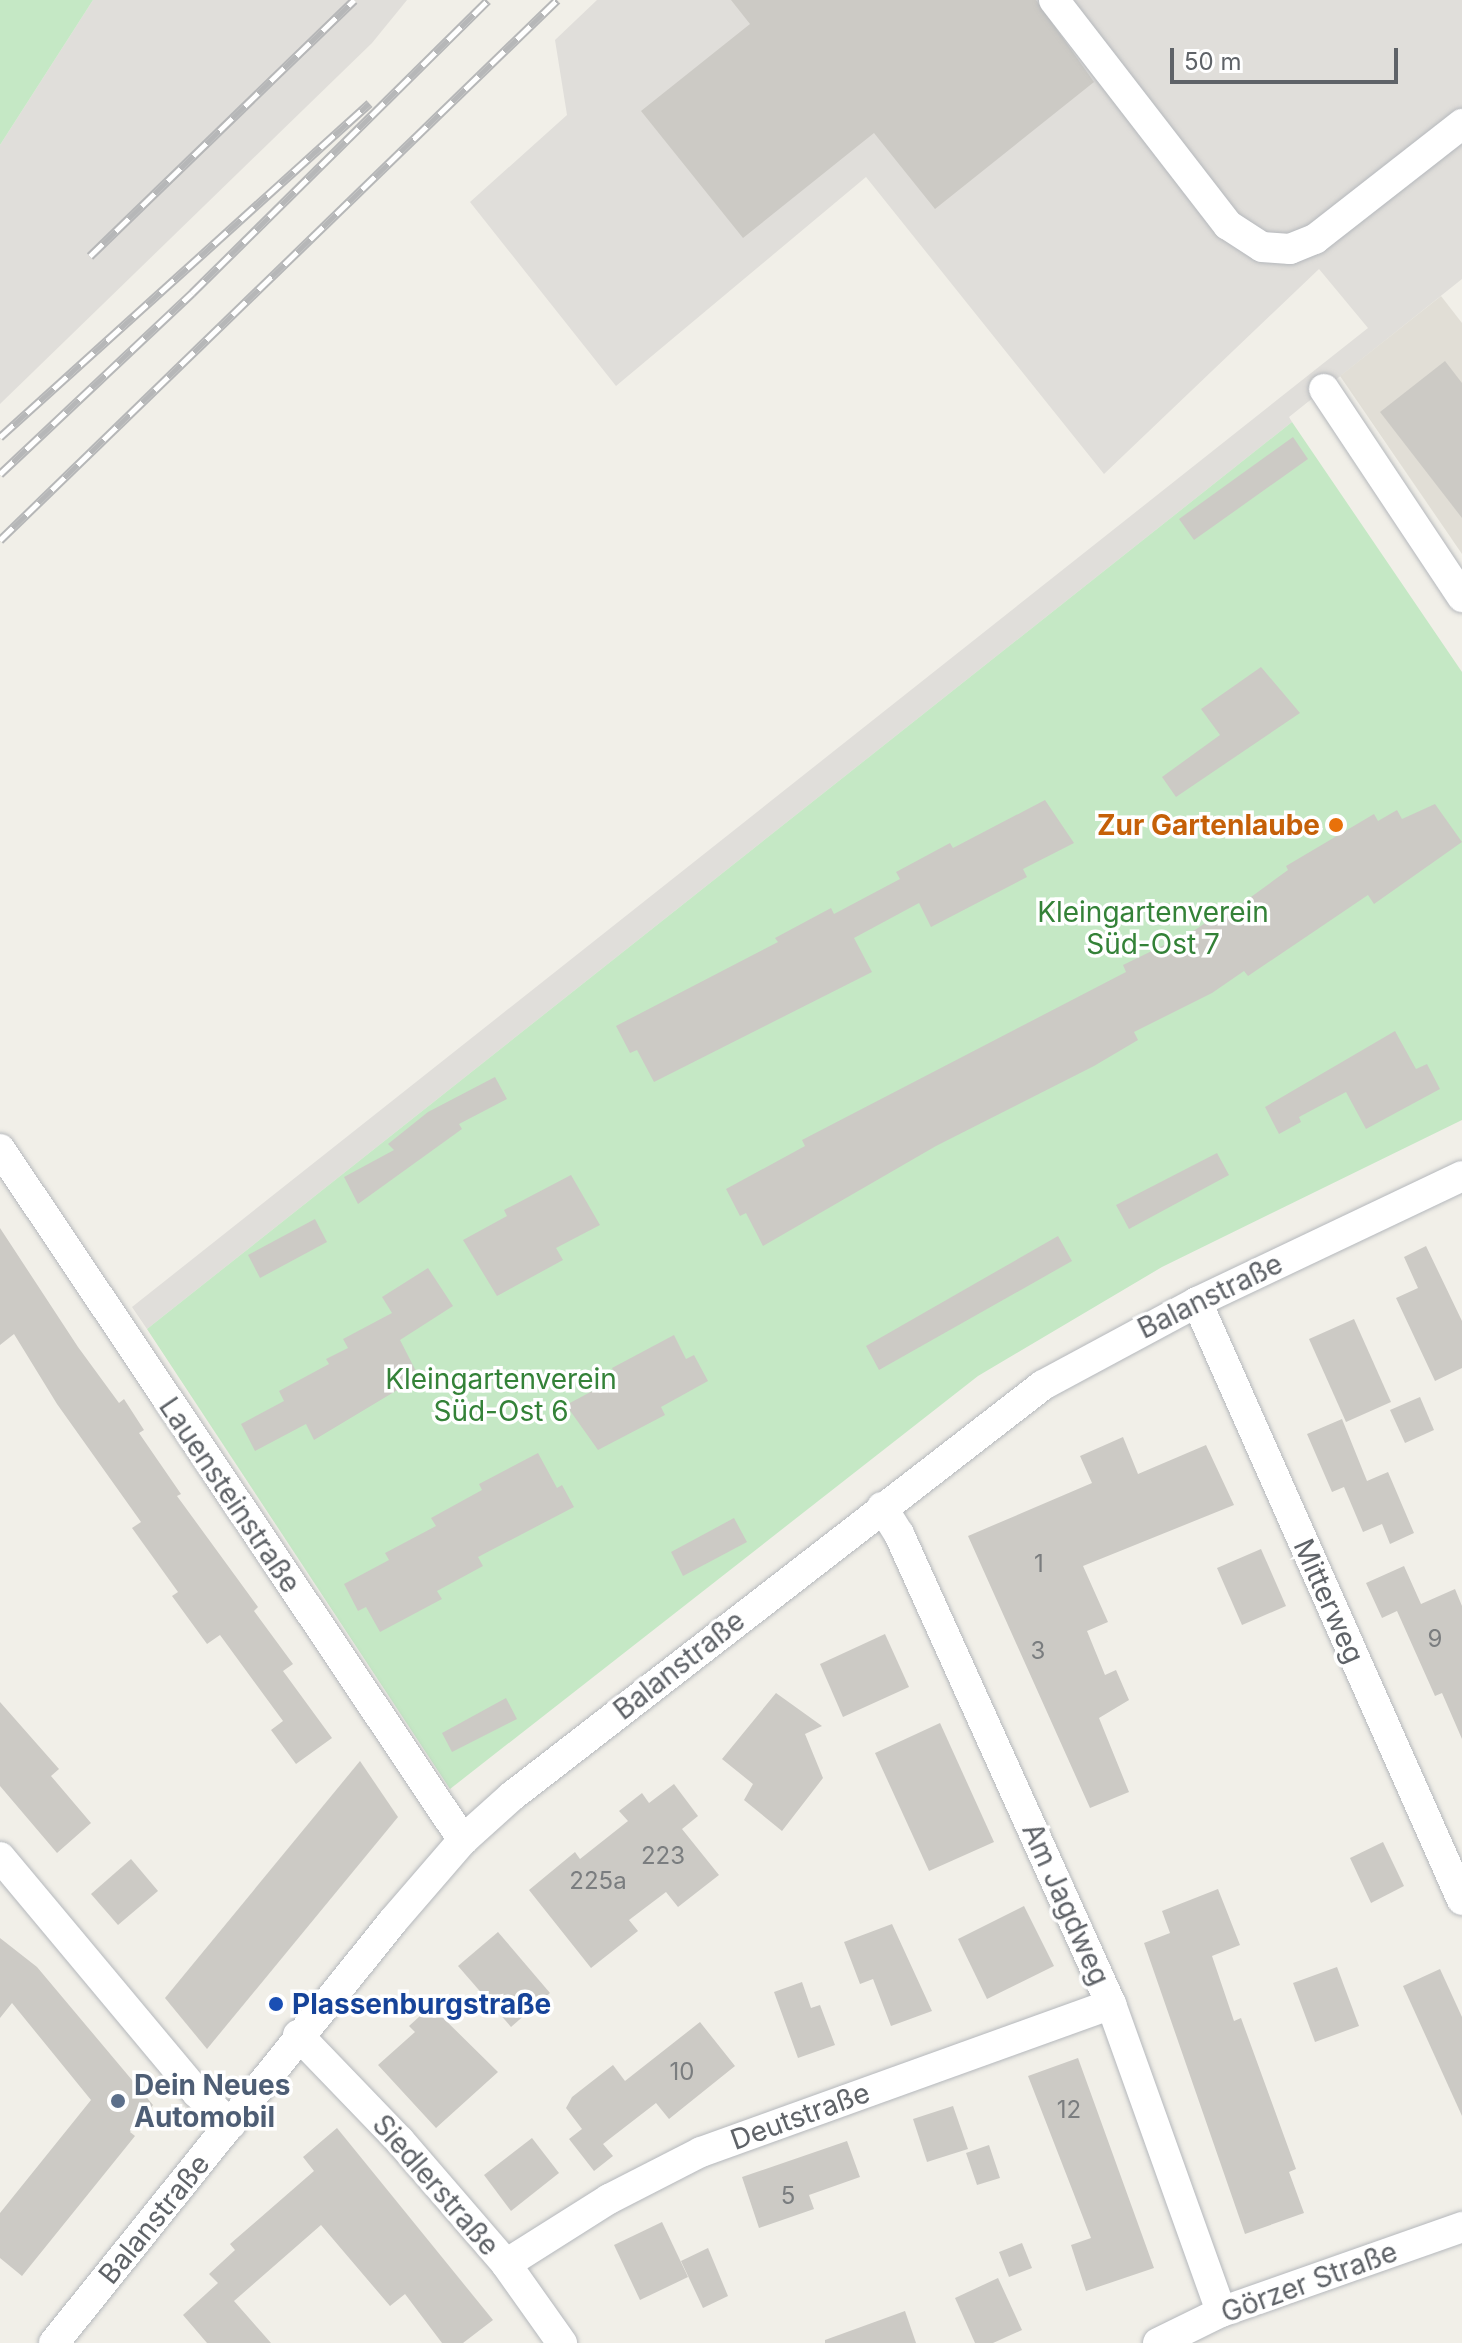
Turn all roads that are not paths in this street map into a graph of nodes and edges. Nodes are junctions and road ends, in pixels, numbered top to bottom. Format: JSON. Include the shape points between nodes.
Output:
{"nodes":[{"id":1,"x":1054,"y":0,"type":"edge"},
{"id":2,"x":1462,"y":124,"type":"edge"},
{"id":3,"x":1324,"y":389,"type":"dead end"},
{"id":4,"x":1462,"y":597,"type":"edge"},
{"id":5,"x":0,"y":1149,"type":"edge"},
{"id":6,"x":1462,"y":1176,"type":"edge"},
{"id":7,"x":1197,"y":1302,"type":"junction"},
{"id":8,"x":882,"y":1507,"type":"junction"},
{"id":9,"x":463,"y":1840,"type":"junction"},
{"id":10,"x":4,"y":1872,"type":"edge"},
{"id":11,"x":1462,"y":1900,"type":"edge"},
{"id":12,"x":1111,"y":2004,"type":"junction"},
{"id":13,"x":298,"y":2035,"type":"junction"},
{"id":14,"x":231,"y":2124,"type":"junction"},
{"id":15,"x":1462,"y":2227,"type":"edge"},
{"id":16,"x":506,"y":2264,"type":"junction"},
{"id":17,"x":1221,"y":2312,"type":"junction"},
{"id":18,"x":54,"y":2343,"type":"edge"},
{"id":19,"x":562,"y":2343,"type":"edge"},
{"id":20,"x":1158,"y":2343,"type":"edge"}],
"edges":[{"from":1,"to":2,"type":"street","via":[[1228,225],[1262,247],[1290,249],[1315,239]]},
{"from":3,"to":4,"type":"street"},
{"from":5,"to":9,"type":"street","name":"Lauensteinstraße"},
{"from":6,"to":7,"type":"street","name":"Balanstraße"},
{"from":7,"to":8,"type":"street","name":"Balanstraße","via":[[1043,1385]]},
{"from":7,"to":11,"type":"street","name":"Mitterweg"},
{"from":8,"to":9,"type":"street","name":"Balanstraße"},
{"from":8,"to":12,"type":"street","name":"Am Jagdweg","via":[[899,1534]]},
{"from":9,"to":13,"type":"street","name":"Balanstraße"},
{"from":10,"to":14,"type":"street","via":[[197,2093]]},
{"from":12,"to":16,"type":"street","name":"Deutstraße","via":[[701,2152],[609,2199]]},
{"from":12,"to":17,"type":"street","name":"Am Jagdweg"},
{"from":13,"to":14,"type":"street","name":"Balanstraße"},
{"from":13,"to":16,"type":"street","name":"Siedlerstraße","via":[[400,2141]]},
{"from":14,"to":18,"type":"street","name":"Balanstraße"},
{"from":15,"to":17,"type":"street","name":"Görzer Straße"},
{"from":16,"to":19,"type":"street","name":"Siedlerstraße"},
{"from":17,"to":20,"type":"street","name":"Görzer Straße"}]}
